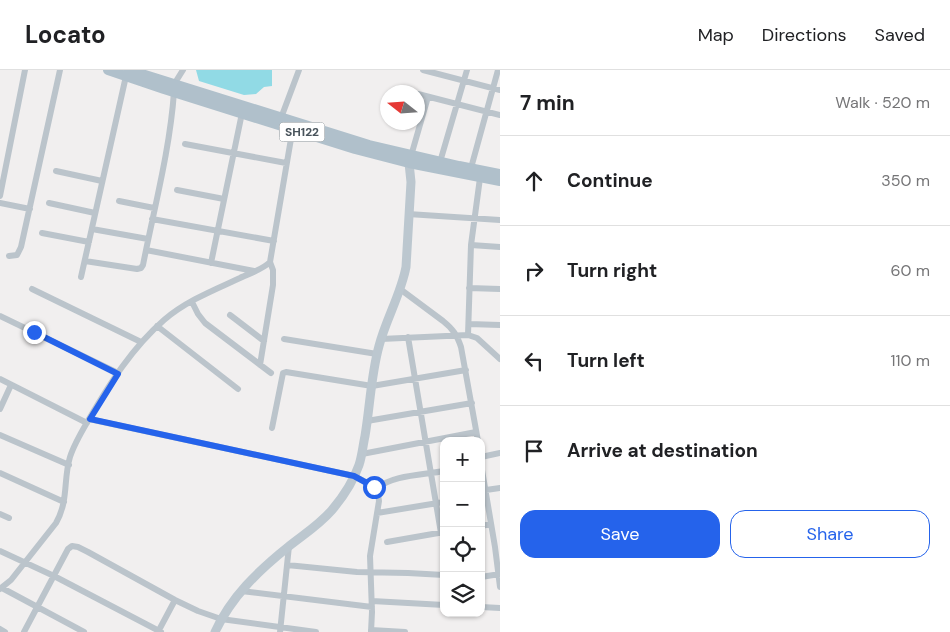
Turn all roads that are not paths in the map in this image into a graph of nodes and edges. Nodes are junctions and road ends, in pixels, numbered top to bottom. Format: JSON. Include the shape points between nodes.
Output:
{"nodes":[{"id":1,"x":25,"y":70,"type":"edge"},
{"id":2,"x":60,"y":70,"type":"edge"},
{"id":3,"x":108,"y":70,"type":"edge"},
{"id":4,"x":183,"y":70,"type":"edge"},
{"id":5,"x":299,"y":70,"type":"edge"},
{"id":6,"x":423,"y":70,"type":"edge"},
{"id":7,"x":467,"y":70,"type":"edge"},
{"id":8,"x":498,"y":70,"type":"edge"},
{"id":9,"x":127,"y":73,"type":"edge"},
{"id":10,"x":464,"y":81,"type":"junction"},
{"id":11,"x":492,"y":88,"type":"junction"},
{"id":12,"x":172,"y":89,"type":"junction"},
{"id":13,"x":500,"y":90,"type":"edge"},
{"id":14,"x":425,"y":96,"type":"edge"},
{"id":15,"x":428,"y":97,"type":"junction"},
{"id":16,"x":457,"y":104,"type":"junction"},
{"id":17,"x":486,"y":111,"type":"junction"},
{"id":18,"x":242,"y":113,"type":"junction"},
{"id":19,"x":500,"y":115,"type":"edge"},
{"id":20,"x":280,"y":118,"type":"junction"},
{"id":21,"x":293,"y":126,"type":"junction"},
{"id":22,"x":185,"y":144,"type":"dead end"},
{"id":23,"x":234,"y":153,"type":"junction"},
{"id":24,"x":410,"y":159,"type":"junction"},
{"id":25,"x":423,"y":162,"type":"junction"},
{"id":26,"x":440,"y":162,"type":"junction"},
{"id":27,"x":286,"y":164,"type":"junction"},
{"id":28,"x":471,"y":168,"type":"junction"},
{"id":29,"x":56,"y":171,"type":"dead end"},
{"id":30,"x":500,"y":174,"type":"edge"},
{"id":31,"x":480,"y":178,"type":"junction"},
{"id":32,"x":102,"y":181,"type":"junction"},
{"id":33,"x":500,"y":181,"type":"edge"},
{"id":34,"x":411,"y":182,"type":"junction"},
{"id":35,"x":177,"y":190,"type":"dead end"},
{"id":36,"x":0,"y":196,"type":"edge"},
{"id":37,"x":224,"y":199,"type":"junction"},
{"id":38,"x":120,"y":201,"type":"dead end"},
{"id":39,"x":0,"y":203,"type":"edge"},
{"id":40,"x":49,"y":203,"type":"dead end"},
{"id":41,"x":154,"y":208,"type":"junction"},
{"id":42,"x":30,"y":209,"type":"junction"},
{"id":43,"x":95,"y":213,"type":"junction"},
{"id":44,"x":408,"y":214,"type":"junction"},
{"id":45,"x":474,"y":218,"type":"junction"},
{"id":46,"x":152,"y":219,"type":"junction"},
{"id":47,"x":500,"y":220,"type":"edge"},
{"id":48,"x":92,"y":229,"type":"junction"},
{"id":49,"x":218,"y":231,"type":"junction"},
{"id":50,"x":42,"y":233,"type":"dead end"},
{"id":51,"x":148,"y":239,"type":"junction"},
{"id":52,"x":274,"y":241,"type":"junction"},
{"id":53,"x":89,"y":242,"type":"junction"},
{"id":54,"x":471,"y":245,"type":"junction"},
{"id":55,"x":500,"y":247,"type":"edge"},
{"id":56,"x":146,"y":250,"type":"junction"},
{"id":57,"x":9,"y":256,"type":"dead end"},
{"id":58,"x":85,"y":260,"type":"junction"},
{"id":59,"x":270,"y":262,"type":"junction"},
{"id":60,"x":211,"y":263,"type":"junction"},
{"id":61,"x":254,"y":272,"type":"junction"},
{"id":62,"x":81,"y":277,"type":"dead end"},
{"id":63,"x":469,"y":288,"type":"junction"},
{"id":64,"x":32,"y":289,"type":"dead end"},
{"id":65,"x":400,"y":289,"type":"junction"},
{"id":66,"x":500,"y":289,"type":"edge"},
{"id":67,"x":192,"y":302,"type":"junction"},
{"id":68,"x":230,"y":315,"type":"dead end"},
{"id":69,"x":0,"y":316,"type":"edge"},
{"id":70,"x":468,"y":324,"type":"junction"},
{"id":71,"x":500,"y":325,"type":"edge"},
{"id":72,"x":157,"y":326,"type":"junction"},
{"id":73,"x":468,"y":334,"type":"junction"},
{"id":74,"x":457,"y":335,"type":"junction"},
{"id":75,"x":408,"y":338,"type":"junction"},
{"id":76,"x":284,"y":339,"type":"dead end"},
{"id":77,"x":381,"y":339,"type":"junction"},
{"id":78,"x":264,"y":341,"type":"junction"},
{"id":79,"x":141,"y":342,"type":"junction"},
{"id":80,"x":377,"y":354,"type":"junction"},
{"id":81,"x":500,"y":359,"type":"edge"},
{"id":82,"x":260,"y":365,"type":"junction"},
{"id":83,"x":466,"y":370,"type":"junction"},
{"id":84,"x":271,"y":373,"type":"dead end"},
{"id":85,"x":118,"y":374,"type":"junction"},
{"id":86,"x":0,"y":379,"type":"edge"},
{"id":87,"x":414,"y":379,"type":"junction"},
{"id":88,"x":11,"y":384,"type":"junction"},
{"id":89,"x":372,"y":386,"type":"junction"},
{"id":90,"x":238,"y":389,"type":"dead end"},
{"id":91,"x":472,"y":403,"type":"junction"},
{"id":92,"x":0,"y":410,"type":"edge"},
{"id":93,"x":420,"y":412,"type":"junction"},
{"id":94,"x":88,"y":421,"type":"junction"},
{"id":95,"x":367,"y":421,"type":"junction"},
{"id":96,"x":272,"y":428,"type":"dead end"},
{"id":97,"x":476,"y":432,"type":"junction"},
{"id":98,"x":0,"y":435,"type":"edge"},
{"id":99,"x":477,"y":437,"type":"edge"},
{"id":100,"x":426,"y":442,"type":"junction"},
{"id":101,"x":362,"y":454,"type":"junction"},
{"id":102,"x":500,"y":454,"type":"edge"},
{"id":103,"x":485,"y":456,"type":"edge"},
{"id":104,"x":69,"y":464,"type":"junction"},
{"id":105,"x":440,"y":472,"type":"edge"},
{"id":106,"x":0,"y":473,"type":"edge"},
{"id":107,"x":431,"y":473,"type":"junction"},
{"id":108,"x":354,"y":476,"type":"junction"},
{"id":109,"x":500,"y":488,"type":"edge"},
{"id":110,"x":376,"y":489,"type":"junction"},
{"id":111,"x":485,"y":493,"type":"edge"},
{"id":112,"x":64,"y":502,"type":"junction"},
{"id":113,"x":440,"y":502,"type":"edge"},
{"id":114,"x":0,"y":514,"type":"edge"},
{"id":115,"x":377,"y":514,"type":"junction"},
{"id":116,"x":9,"y":518,"type":"dead end"},
{"id":117,"x":491,"y":524,"type":"junction"},
{"id":118,"x":485,"y":525,"type":"edge"},
{"id":119,"x":440,"y":532,"type":"edge"},
{"id":120,"x":387,"y":542,"type":"dead end"},
{"id":121,"x":289,"y":546,"type":"junction"},
{"id":122,"x":0,"y":551,"type":"edge"},
{"id":123,"x":25,"y":562,"type":"junction"},
{"id":124,"x":287,"y":565,"type":"junction"},
{"id":125,"x":370,"y":572,"type":"junction"},
{"id":126,"x":499,"y":575,"type":"edge"},
{"id":127,"x":54,"y":576,"type":"junction"},
{"id":128,"x":440,"y":576,"type":"edge"},
{"id":129,"x":485,"y":577,"type":"edge"},
{"id":130,"x":500,"y":587,"type":"edge"},
{"id":131,"x":1,"y":588,"type":"edge"},
{"id":132,"x":242,"y":591,"type":"junction"},
{"id":133,"x":284,"y":595,"type":"junction"},
{"id":134,"x":175,"y":600,"type":"junction"},
{"id":135,"x":372,"y":604,"type":"junction"},
{"id":136,"x":440,"y":605,"type":"edge"},
{"id":137,"x":485,"y":607,"type":"edge"},
{"id":138,"x":38,"y":608,"type":"junction"},
{"id":139,"x":500,"y":608,"type":"edge"},
{"id":140,"x":221,"y":619,"type":"junction"},
{"id":141,"x":0,"y":629,"type":"edge"},
{"id":142,"x":280,"y":629,"type":"edge"},
{"id":143,"x":371,"y":631,"type":"edge"},
{"id":144,"x":6,"y":632,"type":"edge"},
{"id":145,"x":24,"y":632,"type":"edge"},
{"id":146,"x":84,"y":632,"type":"edge"},
{"id":147,"x":159,"y":632,"type":"edge"},
{"id":148,"x":215,"y":632,"type":"edge"},
{"id":149,"x":316,"y":632,"type":"edge"},
{"id":150,"x":405,"y":632,"type":"edge"}],
"edges":[{"from":1,"to":36,"type":"street"},
{"from":2,"to":42,"type":"street"},
{"from":3,"to":9,"type":"main road","number":"SH122"},
{"from":4,"to":12,"type":"street"},
{"from":5,"to":20,"type":"street"},
{"from":6,"to":10,"type":"street"},
{"from":7,"to":10,"type":"street"},
{"from":8,"to":11,"type":"street"},
{"from":9,"to":12,"type":"main road","number":"SH122"},
{"from":9,"to":32,"type":"street"},
{"from":10,"to":11,"type":"street"},
{"from":10,"to":16,"type":"street"},
{"from":11,"to":13,"type":"street"},
{"from":11,"to":17,"type":"street"},
{"from":12,"to":18,"type":"main road","number":"SH122"},
{"from":12,"to":20,"type":"main road","number":"SH122"},
{"from":12,"to":41,"type":"street","via":[[173,110]]},
{"from":14,"to":15,"type":"street"},
{"from":15,"to":16,"type":"street"},
{"from":15,"to":24,"type":"street"},
{"from":16,"to":17,"type":"street"},
{"from":16,"to":26,"type":"street"},
{"from":17,"to":19,"type":"street"},
{"from":17,"to":28,"type":"street"},
{"from":18,"to":21,"type":"main road","number":"SH122"},
{"from":18,"to":23,"type":"street"},
{"from":20,"to":21,"type":"main road","number":"SH122"},
{"from":21,"to":24,"type":"main road","number":"SH122"},
{"from":21,"to":27,"type":"street"},
{"from":22,"to":23,"type":"street"},
{"from":23,"to":27,"type":"street"},
{"from":23,"to":37,"type":"street"},
{"from":24,"to":25,"type":"main road","number":"SH122"},
{"from":24,"to":34,"type":"street"},
{"from":25,"to":26,"type":"main road","number":"SH122"},
{"from":25,"to":31,"type":"main road","number":"SH122"},
{"from":25,"to":34,"type":"street"},
{"from":26,"to":28,"type":"main road","number":"SH122"},
{"from":27,"to":52,"type":"street"},
{"from":28,"to":30,"type":"main road","number":"SH122"},
{"from":29,"to":32,"type":"street"},
{"from":31,"to":33,"type":"main road","number":"SH122"},
{"from":31,"to":45,"type":"street"},
{"from":32,"to":43,"type":"street"},
{"from":34,"to":44,"type":"street"},
{"from":35,"to":37,"type":"street"},
{"from":37,"to":49,"type":"street"},
{"from":38,"to":41,"type":"street"},
{"from":39,"to":42,"type":"street"},
{"from":40,"to":43,"type":"street"},
{"from":41,"to":46,"type":"street"},
{"from":42,"to":57,"type":"street","via":[[20,251]]},
{"from":43,"to":48,"type":"street"},
{"from":44,"to":45,"type":"street"},
{"from":44,"to":65,"type":"street","via":[[406,267]]},
{"from":45,"to":47,"type":"street"},
{"from":45,"to":54,"type":"street"},
{"from":46,"to":49,"type":"street"},
{"from":46,"to":51,"type":"street"},
{"from":48,"to":51,"type":"street"},
{"from":48,"to":53,"type":"street"},
{"from":49,"to":52,"type":"street"},
{"from":49,"to":60,"type":"street"},
{"from":50,"to":53,"type":"street"},
{"from":51,"to":56,"type":"street"},
{"from":52,"to":59,"type":"street"},
{"from":53,"to":58,"type":"street"},
{"from":54,"to":55,"type":"street"},
{"from":54,"to":63,"type":"street"},
{"from":56,"to":58,"type":"street","via":[[143,265],[138,269]]},
{"from":56,"to":60,"type":"street"},
{"from":58,"to":62,"type":"street"},
{"from":59,"to":61,"type":"street"},
{"from":59,"to":78,"type":"street","via":[[274,270],[273,285]]},
{"from":60,"to":61,"type":"street"},
{"from":61,"to":67,"type":"street"},
{"from":63,"to":66,"type":"street"},
{"from":63,"to":70,"type":"street"},
{"from":64,"to":79,"type":"street"},
{"from":65,"to":74,"type":"street","via":[[444,321]]},
{"from":65,"to":77,"type":"street"},
{"from":67,"to":72,"type":"street"},
{"from":67,"to":82,"type":"street","via":[[205,323]]},
{"from":68,"to":78,"type":"street"},
{"from":69,"to":85,"type":"street"},
{"from":70,"to":71,"type":"street"},
{"from":70,"to":73,"type":"street"},
{"from":72,"to":79,"type":"street"},
{"from":72,"to":90,"type":"street"},
{"from":73,"to":74,"type":"street"},
{"from":73,"to":81,"type":"street"},
{"from":74,"to":75,"type":"street"},
{"from":74,"to":83,"type":"street"},
{"from":75,"to":77,"type":"street"},
{"from":75,"to":87,"type":"street"},
{"from":76,"to":80,"type":"street"},
{"from":77,"to":80,"type":"street"},
{"from":78,"to":82,"type":"street"},
{"from":79,"to":85,"type":"street"},
{"from":80,"to":89,"type":"street"},
{"from":82,"to":84,"type":"street"},
{"from":83,"to":87,"type":"street"},
{"from":83,"to":91,"type":"street"},
{"from":85,"to":94,"type":"street"},
{"from":86,"to":88,"type":"street"},
{"from":87,"to":89,"type":"street"},
{"from":87,"to":93,"type":"street"},
{"from":88,"to":92,"type":"street"},
{"from":88,"to":94,"type":"street"},
{"from":89,"to":95,"type":"street"},
{"from":89,"to":96,"type":"street","via":[[286,372]]},
{"from":91,"to":93,"type":"street"},
{"from":91,"to":97,"type":"street"},
{"from":93,"to":95,"type":"street"},
{"from":93,"to":100,"type":"street"},
{"from":94,"to":104,"type":"street"},
{"from":94,"to":108,"type":"street"},
{"from":95,"to":101,"type":"street"},
{"from":97,"to":99,"type":"street"},
{"from":97,"to":100,"type":"street"},
{"from":98,"to":104,"type":"street"},
{"from":100,"to":101,"type":"street"},
{"from":100,"to":107,"type":"street"},
{"from":101,"to":108,"type":"street"},
{"from":102,"to":103,"type":"street"},
{"from":104,"to":112,"type":"street"},
{"from":105,"to":107,"type":"street"},
{"from":106,"to":112,"type":"street"},
{"from":107,"to":110,"type":"street","via":[[395,479]]},
{"from":107,"to":113,"type":"street"},
{"from":108,"to":110,"type":"street"},
{"from":108,"to":121,"type":"street","via":[[327,516]]},
{"from":109,"to":111,"type":"street"},
{"from":110,"to":115,"type":"street"},
{"from":111,"to":117,"type":"street"},
{"from":112,"to":123,"type":"street","via":[[56,523]]},
{"from":113,"to":115,"type":"street"},
{"from":114,"to":116,"type":"street"},
{"from":115,"to":125,"type":"street"},
{"from":117,"to":118,"type":"street"},
{"from":117,"to":126,"type":"street"},
{"from":119,"to":120,"type":"street"},
{"from":121,"to":124,"type":"street"},
{"from":121,"to":132,"type":"street"},
{"from":122,"to":123,"type":"street"},
{"from":123,"to":127,"type":"street"},
{"from":123,"to":131,"type":"street"},
{"from":124,"to":125,"type":"street"},
{"from":124,"to":133,"type":"street"},
{"from":125,"to":128,"type":"street"},
{"from":125,"to":135,"type":"street"},
{"from":126,"to":129,"type":"street"},
{"from":126,"to":130,"type":"street"},
{"from":127,"to":134,"type":"street","via":[[68,549],[78,547]]},
{"from":127,"to":138,"type":"street"},
{"from":127,"to":147,"type":"street"},
{"from":131,"to":138,"type":"street"},
{"from":132,"to":133,"type":"street"},
{"from":132,"to":140,"type":"street"},
{"from":133,"to":135,"type":"street"},
{"from":133,"to":142,"type":"street"},
{"from":134,"to":140,"type":"street"},
{"from":134,"to":147,"type":"street"},
{"from":135,"to":136,"type":"street"},
{"from":135,"to":143,"type":"street"},
{"from":137,"to":139,"type":"street"},
{"from":138,"to":145,"type":"street"},
{"from":138,"to":146,"type":"street"},
{"from":140,"to":142,"type":"street"},
{"from":140,"to":148,"type":"street"},
{"from":141,"to":144,"type":"street"},
{"from":142,"to":149,"type":"street"},
{"from":143,"to":150,"type":"street"}]}
